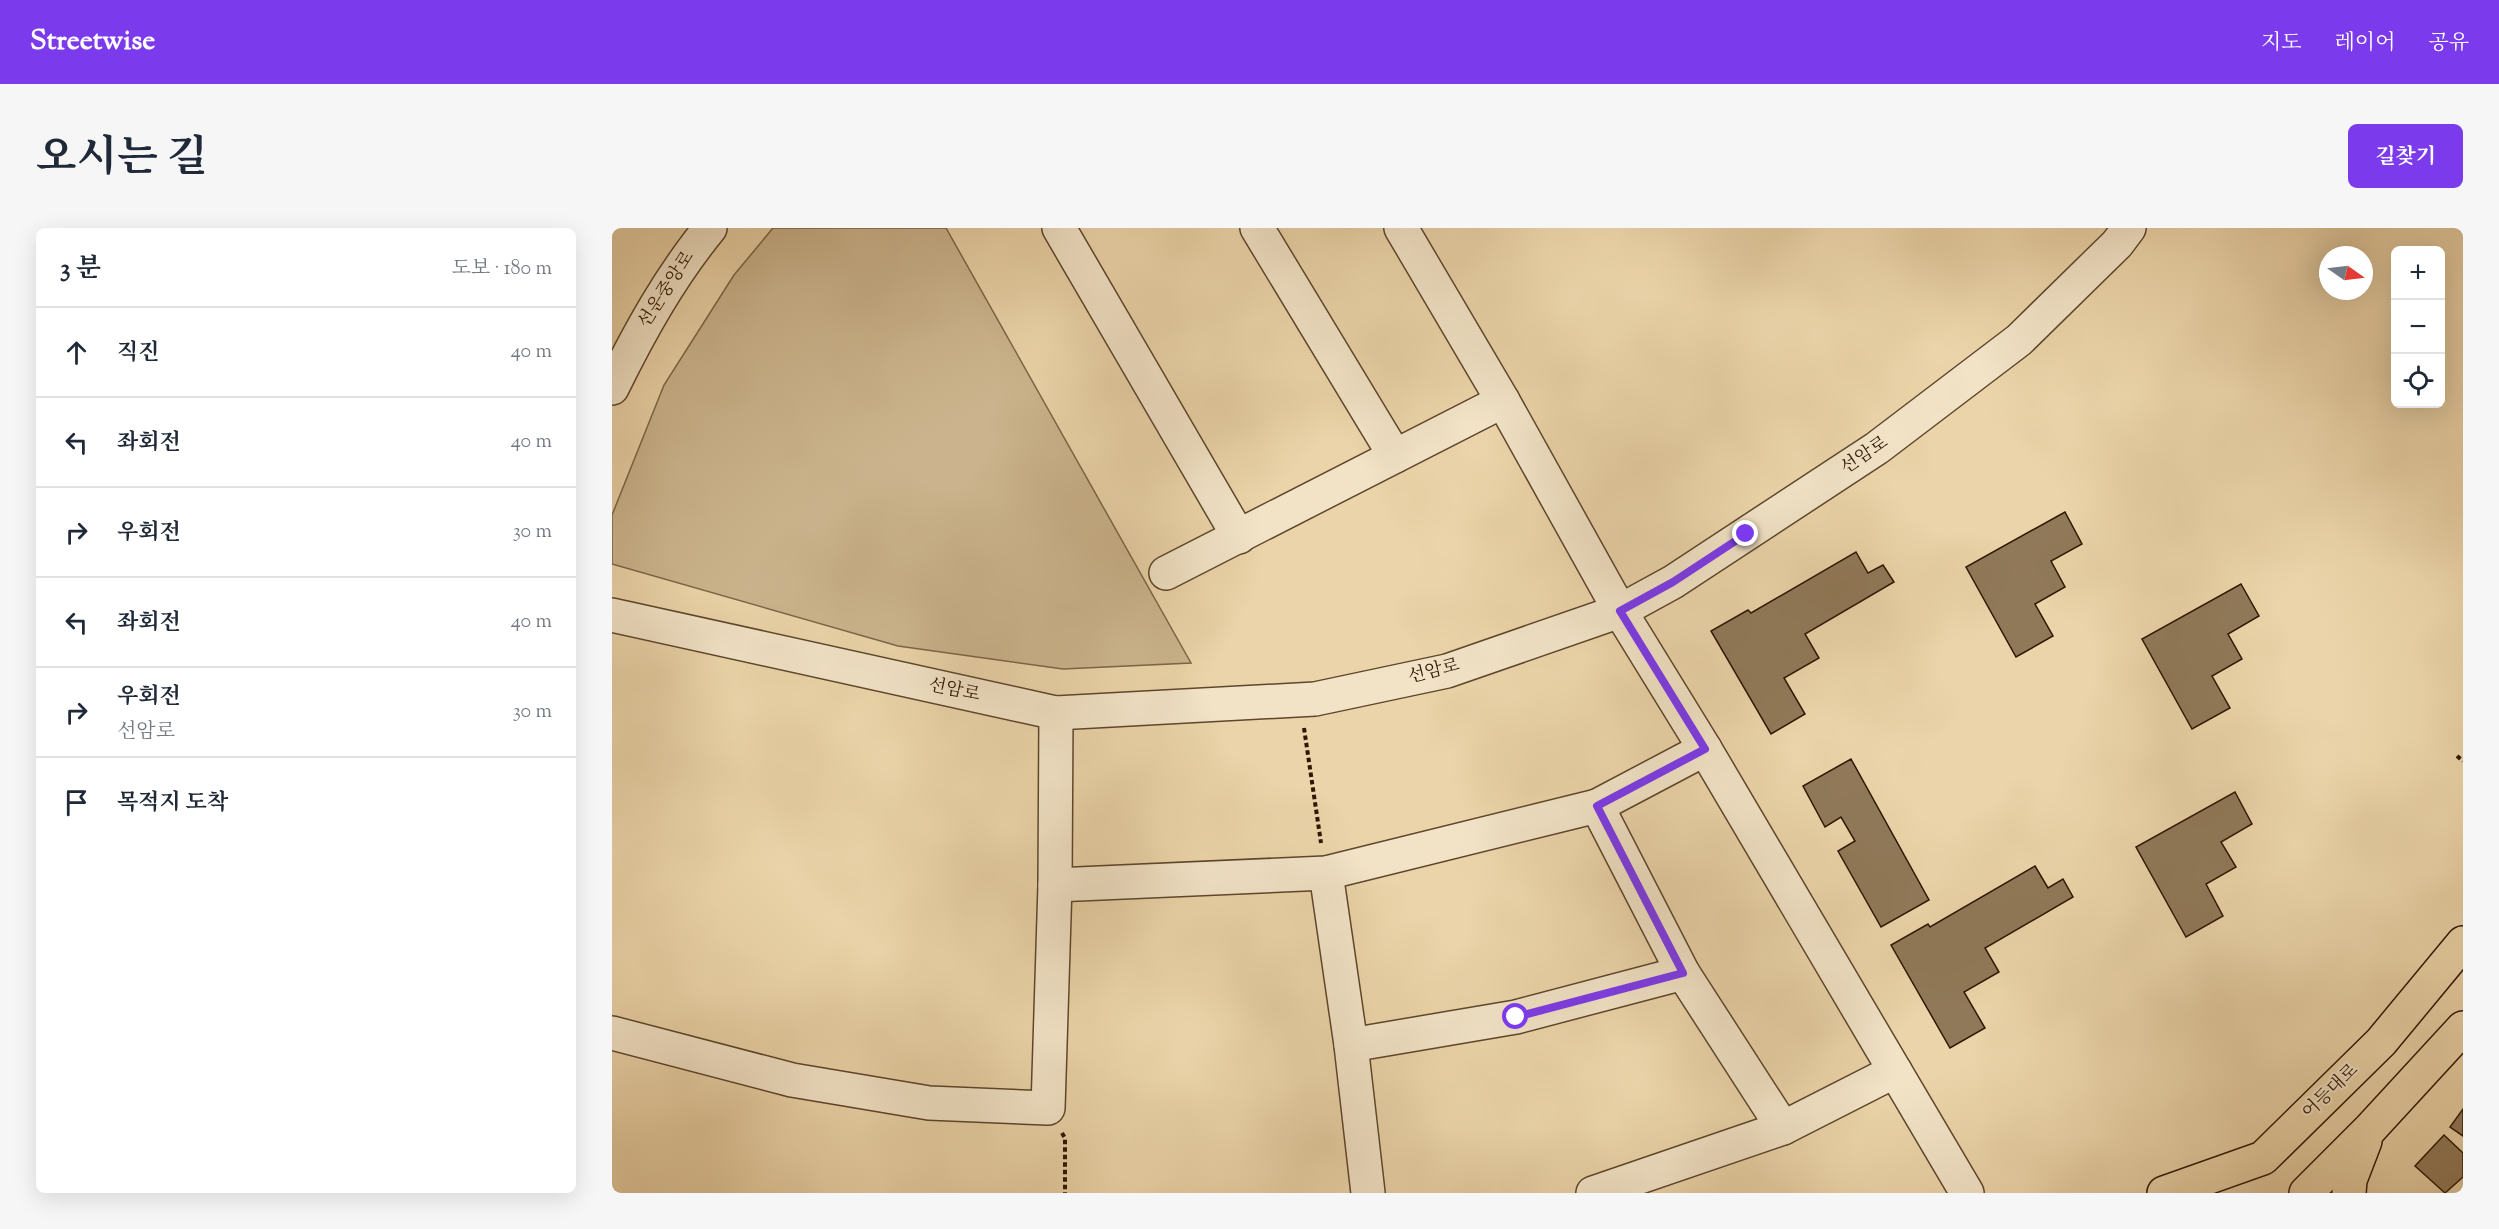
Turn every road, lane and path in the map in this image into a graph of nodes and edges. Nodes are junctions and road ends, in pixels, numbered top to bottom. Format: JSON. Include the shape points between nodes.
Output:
{"nodes":[{"id":1,"x":710,"y":228,"type":"edge"},
{"id":2,"x":1059,"y":228,"type":"edge"},
{"id":3,"x":1257,"y":228,"type":"edge"},
{"id":4,"x":1401,"y":228,"type":"edge"},
{"id":5,"x":2129,"y":228,"type":"edge"},
{"id":6,"x":612,"y":388,"type":"edge"},
{"id":7,"x":1503,"y":401,"type":"junction"},
{"id":8,"x":1395,"y":456,"type":"junction"},
{"id":9,"x":1239,"y":537,"type":"junction"},
{"id":10,"x":1166,"y":573,"type":"dead end"},
{"id":11,"x":1620,"y":611,"type":"junction"},
{"id":12,"x":612,"y":615,"type":"edge"},
{"id":13,"x":1300,"y":699,"type":"junction"},
{"id":14,"x":1056,"y":713,"type":"junction"},
{"id":15,"x":1705,"y":749,"type":"junction"},
{"id":16,"x":2457,"y":756,"type":"dead end"},
{"id":17,"x":2463,"y":761,"type":"edge"},
{"id":18,"x":1597,"y":806,"type":"junction"},
{"id":19,"x":1326,"y":873,"type":"junction"},
{"id":20,"x":1055,"y":885,"type":"junction"},
{"id":21,"x":2463,"y":943,"type":"edge"},
{"id":22,"x":1683,"y":973,"type":"junction"},
{"id":23,"x":2463,"y":1028,"type":"edge"},
{"id":24,"x":612,"y":1033,"type":"edge"},
{"id":25,"x":1351,"y":1045,"type":"junction"},
{"id":26,"x":1895,"y":1071,"type":"junction"},
{"id":27,"x":1048,"y":1108,"type":"junction"},
{"id":28,"x":1783,"y":1128,"type":"junction"},
{"id":29,"x":2370,"y":1129,"type":"junction"},
{"id":30,"x":1065,"y":1193,"type":"edge"},
{"id":31,"x":1368,"y":1193,"type":"edge"},
{"id":32,"x":1593,"y":1193,"type":"edge"},
{"id":33,"x":1967,"y":1193,"type":"edge"},
{"id":34,"x":2164,"y":1193,"type":"edge"},
{"id":35,"x":2306,"y":1193,"type":"edge"},
{"id":36,"x":2349,"y":1193,"type":"edge"}],
"edges":[{"from":1,"to":6,"type":"street","name":"선운중앙로","via":[[642,326]]},
{"from":2,"to":9,"type":"street"},
{"from":3,"to":8,"type":"street"},
{"from":4,"to":7,"type":"street"},
{"from":5,"to":11,"type":"street","name":"선암로","via":[[2019,340],[1877,448],[1673,582]]},
{"from":7,"to":8,"type":"street"},
{"from":7,"to":11,"type":"street"},
{"from":8,"to":9,"type":"street"},
{"from":9,"to":10,"type":"street"},
{"from":11,"to":13,"type":"street","name":"선암로","via":[[1447,671]]},
{"from":11,"to":15,"type":"street"},
{"from":12,"to":14,"type":"street","name":"선암로"},
{"from":13,"to":14,"type":"street","name":"선암로"},
{"from":13,"to":19,"type":"path"},
{"from":14,"to":20,"type":"street"},
{"from":15,"to":18,"type":"street"},
{"from":15,"to":26,"type":"street"},
{"from":16,"to":17,"type":"path"},
{"from":18,"to":19,"type":"street"},
{"from":18,"to":22,"type":"street"},
{"from":19,"to":20,"type":"street"},
{"from":19,"to":25,"type":"street"},
{"from":20,"to":27,"type":"street"},
{"from":21,"to":34,"type":"main road","name":"어등대로","via":[[2381,1042],[2263,1158]]},
{"from":22,"to":25,"type":"street","via":[[1516,1017]]},
{"from":22,"to":28,"type":"street"},
{"from":23,"to":29,"type":"main road"},
{"from":24,"to":27,"type":"street","via":[[792,1080],[928,1103]]},
{"from":25,"to":31,"type":"street"},
{"from":26,"to":28,"type":"street"},
{"from":26,"to":33,"type":"street"},
{"from":27,"to":30,"type":"path","via":[[1065,1138]]},
{"from":28,"to":32,"type":"street"},
{"from":29,"to":35,"type":"main road"},
{"from":29,"to":36,"type":"main road","via":[[2350,1180]]}]}
